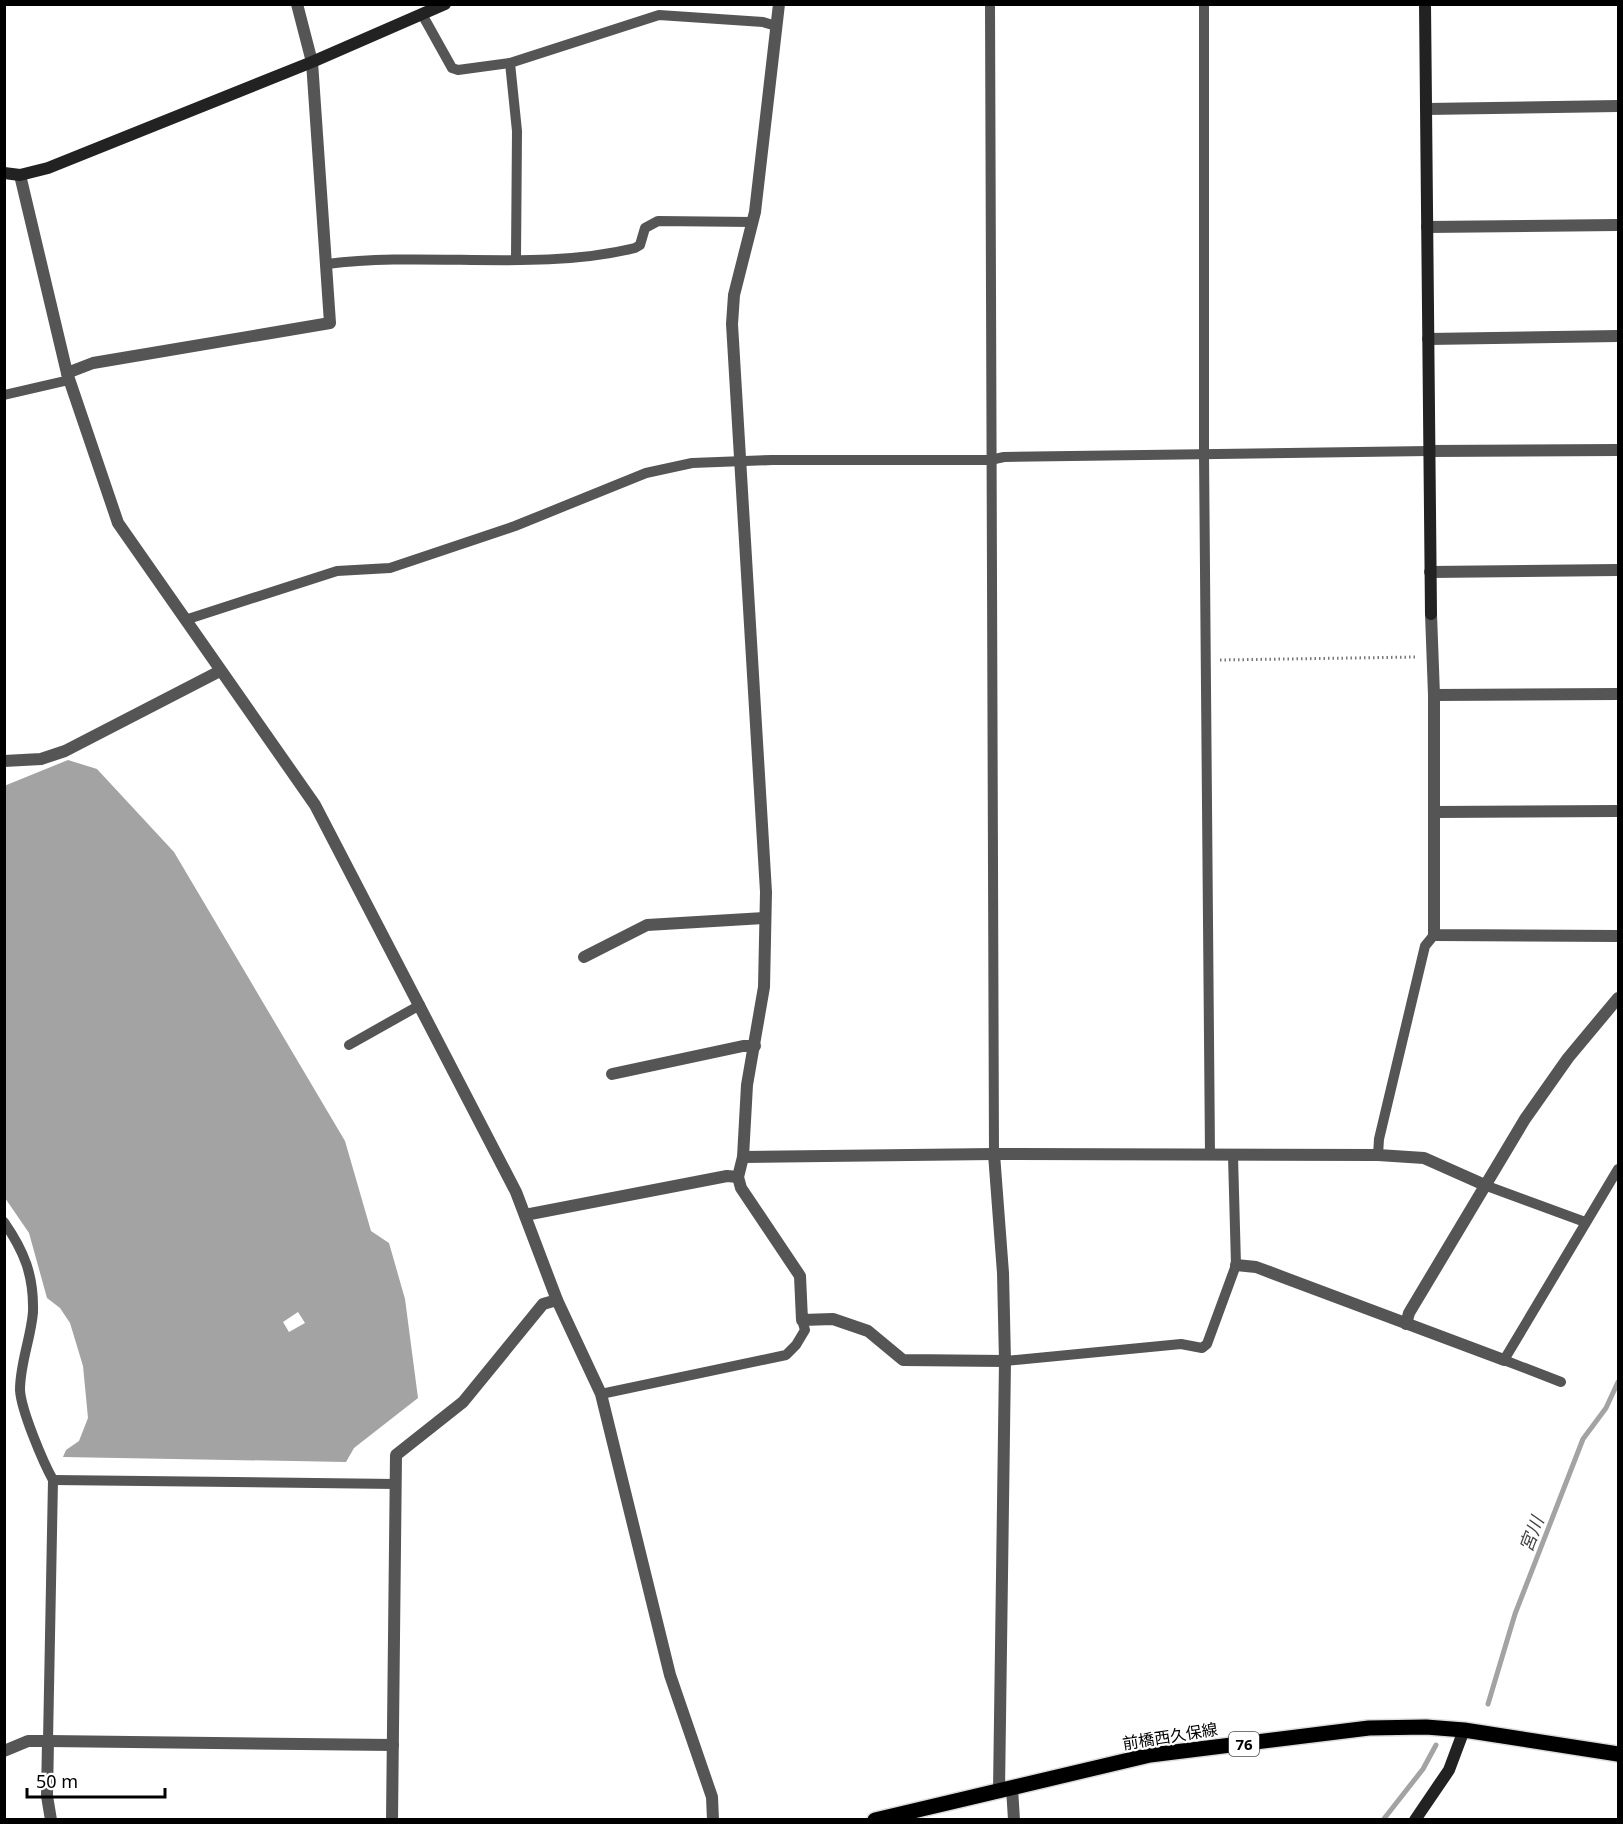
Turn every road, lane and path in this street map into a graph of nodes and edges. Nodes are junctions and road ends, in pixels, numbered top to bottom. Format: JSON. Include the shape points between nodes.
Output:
{"nodes":[{"id":1,"x":297,"y":4,"type":"edge"},
{"id":2,"x":445,"y":4,"type":"edge"},
{"id":3,"x":779,"y":4,"type":"edge"},
{"id":4,"x":990,"y":4,"type":"edge"},
{"id":5,"x":1204,"y":4,"type":"edge"},
{"id":6,"x":1425,"y":4,"type":"edge"},
{"id":7,"x":423,"y":16,"type":"junction"},
{"id":8,"x":776,"y":26,"type":"junction"},
{"id":9,"x":312,"y":62,"type":"junction"},
{"id":10,"x":510,"y":63,"type":"junction"},
{"id":11,"x":1618,"y":106,"type":"edge"},
{"id":12,"x":1426,"y":109,"type":"junction"},
{"id":13,"x":4,"y":173,"type":"edge"},
{"id":14,"x":20,"y":175,"type":"junction"},
{"id":15,"x":753,"y":222,"type":"junction"},
{"id":16,"x":1618,"y":225,"type":"edge"},
{"id":17,"x":1427,"y":227,"type":"junction"},
{"id":18,"x":516,"y":258,"type":"junction"},
{"id":19,"x":327,"y":264,"type":"junction"},
{"id":20,"x":1618,"y":336,"type":"edge"},
{"id":21,"x":1428,"y":339,"type":"junction"},
{"id":22,"x":68,"y":376,"type":"junction"},
{"id":23,"x":4,"y":395,"type":"edge"},
{"id":24,"x":1618,"y":450,"type":"edge"},
{"id":25,"x":1429,"y":451,"type":"junction"},
{"id":26,"x":1204,"y":454,"type":"junction"},
{"id":27,"x":741,"y":460,"type":"junction"},
{"id":28,"x":990,"y":460,"type":"junction"},
{"id":29,"x":1618,"y":570,"type":"edge"},
{"id":30,"x":1430,"y":572,"type":"junction"},
{"id":31,"x":185,"y":620,"type":"junction"},
{"id":32,"x":1433,"y":657,"type":"junction"},
{"id":33,"x":1206,"y":660,"type":"junction"},
{"id":34,"x":220,"y":671,"type":"junction"},
{"id":35,"x":1618,"y":694,"type":"edge"},
{"id":36,"x":1434,"y":695,"type":"junction"},
{"id":37,"x":4,"y":760,"type":"edge"},
{"id":38,"x":1618,"y":811,"type":"edge"},
{"id":39,"x":1435,"y":812,"type":"junction"},
{"id":40,"x":765,"y":918,"type":"junction"},
{"id":41,"x":1434,"y":935,"type":"junction"},
{"id":42,"x":1618,"y":936,"type":"edge"},
{"id":43,"x":584,"y":957,"type":"dead end"},
{"id":44,"x":1618,"y":998,"type":"edge"},
{"id":45,"x":420,"y":1005,"type":"junction"},
{"id":46,"x":349,"y":1045,"type":"dead end"},
{"id":47,"x":755,"y":1046,"type":"junction"},
{"id":48,"x":612,"y":1074,"type":"dead end"},
{"id":49,"x":994,"y":1154,"type":"junction"},
{"id":50,"x":1210,"y":1155,"type":"junction"},
{"id":51,"x":1378,"y":1155,"type":"junction"},
{"id":52,"x":1233,"y":1156,"type":"junction"},
{"id":53,"x":742,"y":1157,"type":"junction"},
{"id":54,"x":1618,"y":1169,"type":"edge"},
{"id":55,"x":738,"y":1177,"type":"junction"},
{"id":56,"x":1487,"y":1186,"type":"junction"},
{"id":57,"x":525,"y":1215,"type":"junction"},
{"id":58,"x":4,"y":1222,"type":"edge"},
{"id":59,"x":1585,"y":1222,"type":"junction"},
{"id":60,"x":1236,"y":1265,"type":"junction"},
{"id":61,"x":557,"y":1300,"type":"junction"},
{"id":62,"x":802,"y":1320,"type":"junction"},
{"id":63,"x":1406,"y":1324,"type":"junction"},
{"id":64,"x":1504,"y":1360,"type":"junction"},
{"id":65,"x":1005,"y":1361,"type":"junction"},
{"id":66,"x":1562,"y":1382,"type":"dead end"},
{"id":67,"x":601,"y":1394,"type":"junction"},
{"id":68,"x":53,"y":1480,"type":"junction"},
{"id":69,"x":396,"y":1484,"type":"junction"},
{"id":70,"x":1464,"y":1730,"type":"junction"},
{"id":71,"x":48,"y":1741,"type":"junction"},
{"id":72,"x":393,"y":1745,"type":"junction"},
{"id":73,"x":4,"y":1751,"type":"edge"},
{"id":74,"x":1618,"y":1754,"type":"edge"},
{"id":75,"x":1006,"y":1789,"type":"junction"},
{"id":76,"x":51,"y":1820,"type":"edge"},
{"id":77,"x":392,"y":1820,"type":"edge"},
{"id":78,"x":713,"y":1820,"type":"edge"},
{"id":79,"x":875,"y":1820,"type":"edge"},
{"id":80,"x":1014,"y":1820,"type":"edge"},
{"id":81,"x":1415,"y":1820,"type":"edge"}],
"edges":[{"from":1,"to":9,"type":"street"},
{"from":2,"to":7,"type":"street"},
{"from":3,"to":8,"type":"street"},
{"from":4,"to":28,"type":"lane"},
{"from":5,"to":26,"type":"lane"},
{"from":6,"to":12,"type":"street"},
{"from":7,"to":9,"type":"street"},
{"from":7,"to":10,"type":"lane","via":[[452,68],[465,70]]},
{"from":8,"to":10,"type":"lane","via":[[660,15]]},
{"from":8,"to":15,"type":"street"},
{"from":9,"to":14,"type":"street","via":[[48,168]]},
{"from":9,"to":19,"type":"street"},
{"from":10,"to":18,"type":"lane","via":[[517,131]]},
{"from":11,"to":12,"type":"street"},
{"from":12,"to":17,"type":"street"},
{"from":13,"to":14,"type":"street"},
{"from":14,"to":22,"type":"street"},
{"from":15,"to":18,"type":"lane","via":[[658,221],[645,228],[640,245],[635,248],[572,259]]},
{"from":15,"to":27,"type":"street","via":[[734,295],[732,324]]},
{"from":16,"to":17,"type":"street"},
{"from":17,"to":21,"type":"street"},
{"from":18,"to":19,"type":"lane","via":[[373,258]]},
{"from":19,"to":22,"type":"street","via":[[330,323],[93,363]]},
{"from":20,"to":21,"type":"street"},
{"from":21,"to":25,"type":"street"},
{"from":22,"to":23,"type":"lane"},
{"from":22,"to":31,"type":"street","via":[[118,524]]},
{"from":24,"to":25,"type":"street"},
{"from":25,"to":26,"type":"lane"},
{"from":25,"to":30,"type":"street"},
{"from":26,"to":28,"type":"lane"},
{"from":26,"to":33,"type":"lane"},
{"from":27,"to":28,"type":"lane"},
{"from":27,"to":31,"type":"lane","via":[[692,463],[646,473],[515,526],[390,568],[337,572]]},
{"from":27,"to":40,"type":"street","via":[[758,720]]},
{"from":28,"to":49,"type":"lane"},
{"from":29,"to":30,"type":"street"},
{"from":30,"to":32,"type":"street"},
{"from":31,"to":34,"type":"street"},
{"from":32,"to":33,"type":"path"},
{"from":32,"to":36,"type":"street"},
{"from":33,"to":50,"type":"lane"},
{"from":34,"to":37,"type":"street","via":[[65,751],[41,759]]},
{"from":34,"to":45,"type":"street","via":[[315,805]]},
{"from":35,"to":36,"type":"street"},
{"from":36,"to":39,"type":"street"},
{"from":38,"to":39,"type":"street"},
{"from":39,"to":41,"type":"street"},
{"from":40,"to":43,"type":"street","via":[[647,925]]},
{"from":40,"to":47,"type":"street","via":[[764,987]]},
{"from":41,"to":42,"type":"street"},
{"from":41,"to":51,"type":"lane","via":[[1425,946]]},
{"from":44,"to":56,"type":"street","via":[[1544,1090]]},
{"from":45,"to":46,"type":"lane"},
{"from":45,"to":57,"type":"street","via":[[487,1132]]},
{"from":47,"to":48,"type":"street"},
{"from":47,"to":53,"type":"street","via":[[747,1085]]},
{"from":49,"to":50,"type":"street"},
{"from":49,"to":53,"type":"street"},
{"from":49,"to":65,"type":"street"},
{"from":50,"to":52,"type":"street"},
{"from":51,"to":52,"type":"street"},
{"from":51,"to":56,"type":"street","via":[[1424,1158]]},
{"from":52,"to":60,"type":"lane"},
{"from":53,"to":55,"type":"street"},
{"from":54,"to":59,"type":"lane"},
{"from":55,"to":57,"type":"street"},
{"from":55,"to":62,"type":"street","via":[[741,1188],[800,1276]]},
{"from":56,"to":59,"type":"lane"},
{"from":56,"to":63,"type":"street"},
{"from":57,"to":61,"type":"street"},
{"from":58,"to":68,"type":"lane","via":[[29,1266],[33,1312],[20,1393]]},
{"from":59,"to":64,"type":"lane"},
{"from":60,"to":63,"type":"street","via":[[1256,1267]]},
{"from":60,"to":65,"type":"lane","via":[[1207,1344],[1202,1348],[1181,1344]]},
{"from":61,"to":67,"type":"street"},
{"from":61,"to":69,"type":"street","via":[[543,1304],[452,1413],[396,1455]]},
{"from":62,"to":65,"type":"street","via":[[833,1319],[868,1331],[903,1360]]},
{"from":62,"to":67,"type":"lane","via":[[805,1330],[786,1355]]},
{"from":63,"to":64,"type":"street"},
{"from":64,"to":66,"type":"lane"},
{"from":65,"to":75,"type":"street"},
{"from":67,"to":78,"type":"street","via":[[662,1645],[712,1797]]},
{"from":68,"to":69,"type":"lane"},
{"from":68,"to":71,"type":"lane"},
{"from":69,"to":72,"type":"street"},
{"from":70,"to":74,"type":"main road","name":"前橋西久保線","number":"76"},
{"from":70,"to":75,"type":"main road","name":"前橋西久保線","number":"76","via":[[1426,1726],[1369,1728],[1150,1755]]},
{"from":70,"to":81,"type":"street","via":[[1449,1770]]},
{"from":71,"to":72,"type":"street"},
{"from":71,"to":73,"type":"street","via":[[28,1742]]},
{"from":71,"to":76,"type":"street","via":[[47,1796]]},
{"from":72,"to":77,"type":"street"},
{"from":75,"to":79,"type":"main road","name":"前橋西久保線","number":"76"},
{"from":75,"to":80,"type":"street"}]}
